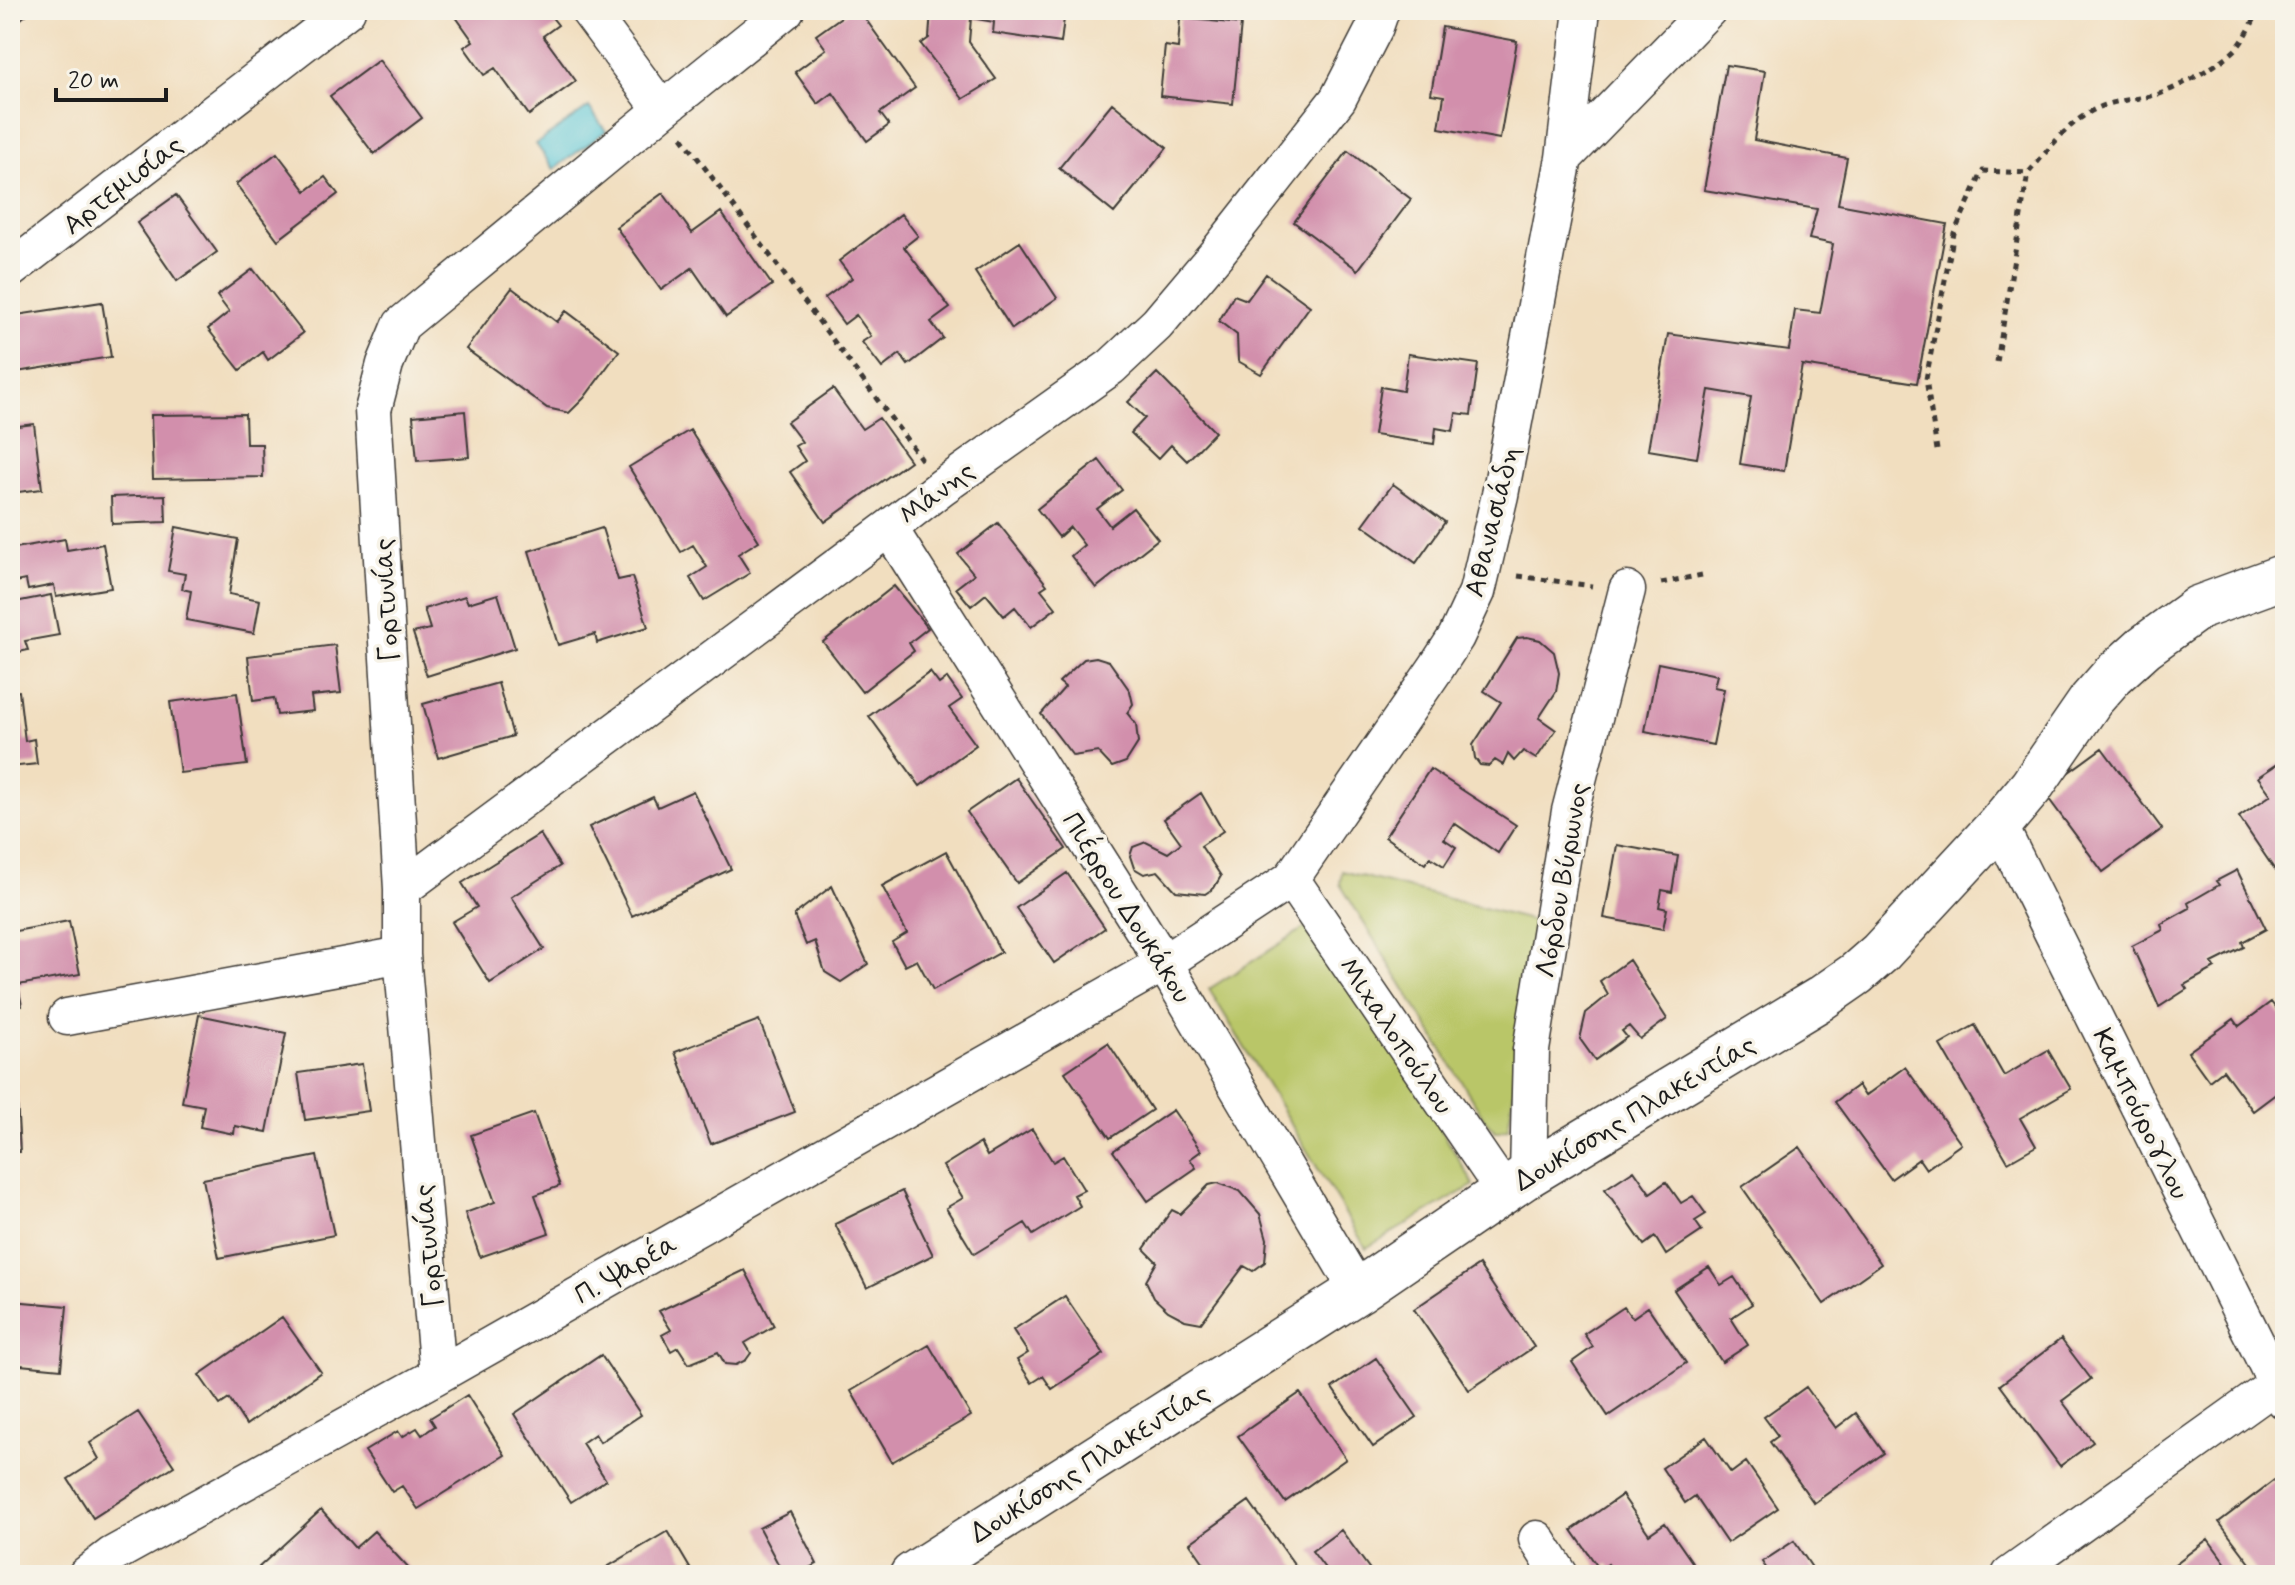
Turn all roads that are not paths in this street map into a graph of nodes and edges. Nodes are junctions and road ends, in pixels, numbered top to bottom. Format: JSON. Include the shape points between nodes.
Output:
{"nodes":[{"id":1,"x":347,"y":10,"type":"edge"},
{"id":2,"x":588,"y":10,"type":"edge"},
{"id":3,"x":786,"y":10,"type":"edge"},
{"id":4,"x":1381,"y":10,"type":"edge"},
{"id":5,"x":1582,"y":10,"type":"edge"},
{"id":6,"x":1708,"y":10,"type":"edge"},
{"id":7,"x":662,"y":110,"type":"junction"},
{"id":8,"x":1564,"y":158,"type":"junction"},
{"id":9,"x":10,"y":270,"type":"edge"},
{"id":10,"x":889,"y":528,"type":"junction"},
{"id":11,"x":2285,"y":576,"type":"edge"},
{"id":12,"x":1627,"y":590,"type":"road end"},
{"id":13,"x":1999,"y":825,"type":"junction"},
{"id":14,"x":1291,"y":879,"type":"junction"},
{"id":15,"x":402,"y":889,"type":"junction"},
{"id":16,"x":402,"y":955,"type":"junction"},
{"id":17,"x":1164,"y":963,"type":"junction"},
{"id":18,"x":67,"y":1017,"type":"dead end"},
{"id":19,"x":1516,"y":1183,"type":"junction"},
{"id":20,"x":1358,"y":1291,"type":"junction"},
{"id":21,"x":438,"y":1375,"type":"junction"},
{"id":22,"x":2282,"y":1388,"type":"edge"},
{"id":23,"x":1537,"y":1539,"type":"dead end"},
{"id":24,"x":86,"y":1575,"type":"edge"},
{"id":25,"x":912,"y":1575,"type":"edge"},
{"id":26,"x":1560,"y":1575,"type":"edge"},
{"id":27,"x":2010,"y":1575,"type":"edge"}],
"edges":[{"from":1,"to":9,"type":"street","name":"Αρτεμισίας"},
{"from":2,"to":7,"type":"street"},
{"from":3,"to":7,"type":"street","name":"Γορτυνίας"},
{"from":4,"to":10,"type":"street","name":"Μάνης","via":[[1338,99],[1157,324],[1111,367]]},
{"from":5,"to":8,"type":"street","name":"Αθανασιάδη"},
{"from":6,"to":8,"type":"street"},
{"from":7,"to":15,"type":"street","name":"Γορτυνίας","via":[[401,325],[385,364],[373,410]]},
{"from":8,"to":14,"type":"street","name":"Αθανασιάδη","via":[[1477,592],[1456,637]]},
{"from":10,"to":15,"type":"street","name":"Μάνης"},
{"from":10,"to":17,"type":"street","name":"Πιέρρου Δουκάκου"},
{"from":11,"to":13,"type":"main road","name":"Δουκίσσης Πλακεντίας","via":[[2198,608],[2144,647],[2091,700]]},
{"from":12,"to":19,"type":"street","name":"Λόρδου Βύρωνος","via":[[1570,811],[1531,1050]]},
{"from":13,"to":19,"type":"main road","name":"Δουκίσσης Πλακεντίας","via":[[1856,974]]},
{"from":13,"to":22,"type":"street","name":"Καμπούρογλου"},
{"from":14,"to":17,"type":"street","name":"Αθανασιάδη"},
{"from":14,"to":19,"type":"street","name":"Μιχαλοπούλου"},
{"from":15,"to":16,"type":"street","name":"Γορτυνίας"},
{"from":16,"to":18,"type":"street"},
{"from":16,"to":21,"type":"street","name":"Γορτυνίας"},
{"from":17,"to":20,"type":"street","name":"Πιέρρου Δουκάκου"},
{"from":17,"to":21,"type":"street","name":"Π. Ψαρέα"},
{"from":19,"to":20,"type":"main road","name":"Δουκίσσης Πλακεντίας"},
{"from":20,"to":25,"type":"main road","name":"Δουκίσσης Πλακεντίας"},
{"from":21,"to":24,"type":"street","name":"Π. Ψαρέα","via":[[112,1555]]},
{"from":22,"to":27,"type":"street"},
{"from":23,"to":26,"type":"street"}]}
